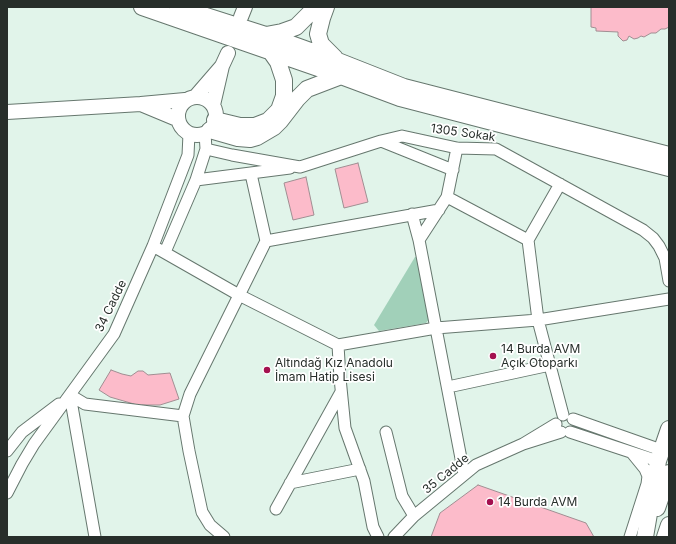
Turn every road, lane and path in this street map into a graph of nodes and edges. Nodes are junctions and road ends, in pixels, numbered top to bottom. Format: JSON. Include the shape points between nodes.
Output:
{"nodes":[{"id":1,"x":142,"y":7,"type":"edge"},
{"id":2,"x":178,"y":7,"type":"edge"},
{"id":3,"x":314,"y":7,"type":"edge"},
{"id":4,"x":326,"y":7,"type":"edge"},
{"id":5,"x":266,"y":35,"type":"junction"},
{"id":6,"x":271,"y":52,"type":"junction"},
{"id":7,"x":339,"y":69,"type":"junction"},
{"id":8,"x":190,"y":98,"type":"junction"},
{"id":9,"x":141,"y":104,"type":"junction"},
{"id":10,"x":7,"y":112,"type":"edge"},
{"id":11,"x":177,"y":119,"type":"junction"},
{"id":12,"x":211,"y":122,"type":"junction"},
{"id":13,"x":189,"y":134,"type":"junction"},
{"id":14,"x":381,"y":141,"type":"junction"},
{"id":15,"x":457,"y":148,"type":"junction"},
{"id":16,"x":206,"y":149,"type":"junction"},
{"id":17,"x":669,"y":155,"type":"edge"},
{"id":18,"x":300,"y":167,"type":"junction"},
{"id":19,"x":669,"y":168,"type":"edge"},
{"id":20,"x":452,"y":170,"type":"junction"},
{"id":21,"x":251,"y":174,"type":"junction"},
{"id":22,"x":196,"y":180,"type":"junction"},
{"id":23,"x":560,"y":184,"type":"junction"},
{"id":24,"x":447,"y":197,"type":"junction"},
{"id":25,"x":439,"y":210,"type":"junction"},
{"id":26,"x":412,"y":214,"type":"junction"},
{"id":27,"x":419,"y":240,"type":"junction"},
{"id":28,"x":528,"y":240,"type":"junction"},
{"id":29,"x":266,"y":241,"type":"junction"},
{"id":30,"x":153,"y":246,"type":"junction"},
{"id":31,"x":165,"y":252,"type":"junction"},
{"id":32,"x":669,"y":281,"type":"edge"},
{"id":33,"x":239,"y":296,"type":"junction"},
{"id":34,"x":669,"y":299,"type":"edge"},
{"id":35,"x":538,"y":320,"type":"junction"},
{"id":36,"x":436,"y":328,"type":"junction"},
{"id":37,"x":338,"y":346,"type":"junction"},
{"id":38,"x":550,"y":366,"type":"junction"},
{"id":39,"x":448,"y":388,"type":"junction"},
{"id":40,"x":341,"y":392,"type":"junction"},
{"id":41,"x":70,"y":395,"type":"junction"},
{"id":42,"x":183,"y":416,"type":"junction"},
{"id":43,"x":565,"y":424,"type":"junction"},
{"id":44,"x":669,"y":429,"type":"edge"},
{"id":45,"x":386,"y":432,"type":"dead end"},
{"id":46,"x":7,"y":451,"type":"edge"},
{"id":47,"x":632,"y":453,"type":"junction"},
{"id":48,"x":659,"y":455,"type":"junction"},
{"id":49,"x":360,"y":469,"type":"junction"},
{"id":50,"x":669,"y":473,"type":"edge"},
{"id":51,"x":464,"y":474,"type":"junction"},
{"id":52,"x":290,"y":483,"type":"junction"},
{"id":53,"x":7,"y":493,"type":"edge"},
{"id":54,"x":276,"y":508,"type":"dead end"},
{"id":55,"x":414,"y":516,"type":"junction"},
{"id":56,"x":669,"y":525,"type":"edge"},
{"id":57,"x":95,"y":537,"type":"edge"},
{"id":58,"x":224,"y":537,"type":"edge"},
{"id":59,"x":378,"y":537,"type":"edge"},
{"id":60,"x":394,"y":537,"type":"edge"},
{"id":61,"x":630,"y":537,"type":"edge"},
{"id":62,"x":646,"y":537,"type":"edge"},
{"id":63,"x":665,"y":537,"type":"edge"}],
"edges":[{"from":1,"to":6,"type":"highway"},
{"from":2,"to":5,"type":"highway"},
{"from":3,"to":5,"type":"highway","via":[[296,27]]},
{"from":4,"to":7,"type":"highway","via":[[318,34],[321,44]]},
{"from":5,"to":7,"type":"highway"},
{"from":6,"to":7,"type":"highway"},
{"from":6,"to":12,"type":"highway","via":[[278,62],[284,80],[284,96],[279,110],[268,121],[255,126]]},
{"from":7,"to":12,"type":"highway","via":[[307,89],[274,127],[257,137],[238,138]]},
{"from":7,"to":17,"type":"highway"},
{"from":7,"to":19,"type":"highway","via":[[400,98]]},
{"from":8,"to":9,"type":"main road"},
{"from":8,"to":11,"type":"main road","via":[[178,108]]},
{"from":8,"to":12,"type":"main road","via":[[206,98]]},
{"from":8,"to":12,"type":"main road","via":[[225,59]]},
{"from":9,"to":10,"type":"main road"},
{"from":9,"to":11,"type":"main road"},
{"from":11,"to":13,"type":"main road"},
{"from":12,"to":13,"type":"main road","via":[[195,135]]},
{"from":12,"to":16,"type":"street"},
{"from":13,"to":30,"type":"street","name":"34 Cadde","via":[[188,155]]},
{"from":14,"to":15,"type":"street","name":"1305 Sokak","via":[[402,136]]},
{"from":14,"to":18,"type":"street","name":"1305 Sokak"},
{"from":14,"to":20,"type":"street"},
{"from":15,"to":20,"type":"street"},
{"from":15,"to":23,"type":"street","name":"1305 Sokak","via":[[496,149]]},
{"from":16,"to":18,"type":"street","name":"1305 Sokak"},
{"from":16,"to":22,"type":"street"},
{"from":18,"to":21,"type":"street"},
{"from":20,"to":24,"type":"street"},
{"from":21,"to":22,"type":"street"},
{"from":21,"to":29,"type":"street"},
{"from":22,"to":31,"type":"street"},
{"from":23,"to":28,"type":"street"},
{"from":23,"to":32,"type":"street","name":"1305 Sokak","via":[[653,238],[665,258]]},
{"from":24,"to":25,"type":"street"},
{"from":24,"to":28,"type":"street"},
{"from":25,"to":26,"type":"street"},
{"from":25,"to":27,"type":"street"},
{"from":26,"to":27,"type":"street"},
{"from":26,"to":29,"type":"street"},
{"from":27,"to":36,"type":"street"},
{"from":28,"to":35,"type":"street"},
{"from":29,"to":33,"type":"street"},
{"from":30,"to":31,"type":"street"},
{"from":30,"to":41,"type":"street","name":"34 Cadde","via":[[114,334]]},
{"from":31,"to":33,"type":"street"},
{"from":33,"to":37,"type":"street"},
{"from":33,"to":42,"type":"street","via":[[190,394]]},
{"from":34,"to":35,"type":"street"},
{"from":35,"to":36,"type":"street"},
{"from":35,"to":38,"type":"street"},
{"from":36,"to":37,"type":"street"},
{"from":36,"to":39,"type":"street"},
{"from":37,"to":40,"type":"street"},
{"from":38,"to":39,"type":"street"},
{"from":38,"to":43,"type":"street"},
{"from":39,"to":51,"type":"street"},
{"from":40,"to":49,"type":"street","via":[[345,428]]},
{"from":40,"to":52,"type":"street"},
{"from":41,"to":42,"type":"street","via":[[85,404]]},
{"from":41,"to":46,"type":"street","via":[[22,432]]},
{"from":41,"to":53,"type":"street","name":"34 Cadde","via":[[34,444]]},
{"from":41,"to":57,"type":"street"},
{"from":42,"to":58,"type":"street","via":[[202,512],[210,525]]},
{"from":43,"to":47,"type":"street"},
{"from":43,"to":48,"type":"street"},
{"from":43,"to":51,"type":"street","name":"35 Cadde","via":[[476,465]]},
{"from":44,"to":48,"type":"highway"},
{"from":45,"to":55,"type":"street","via":[[402,496]]},
{"from":47,"to":48,"type":"street"},
{"from":47,"to":61,"type":"street","via":[[648,476]]},
{"from":48,"to":62,"type":"highway"},
{"from":49,"to":52,"type":"street"},
{"from":49,"to":59,"type":"street","via":[[373,528]]},
{"from":50,"to":62,"type":"highway"},
{"from":51,"to":55,"type":"street","name":"35 Cadde"},
{"from":52,"to":54,"type":"street"},
{"from":55,"to":60,"type":"street","name":"35 Cadde"},
{"from":56,"to":63,"type":"highway"}]}
